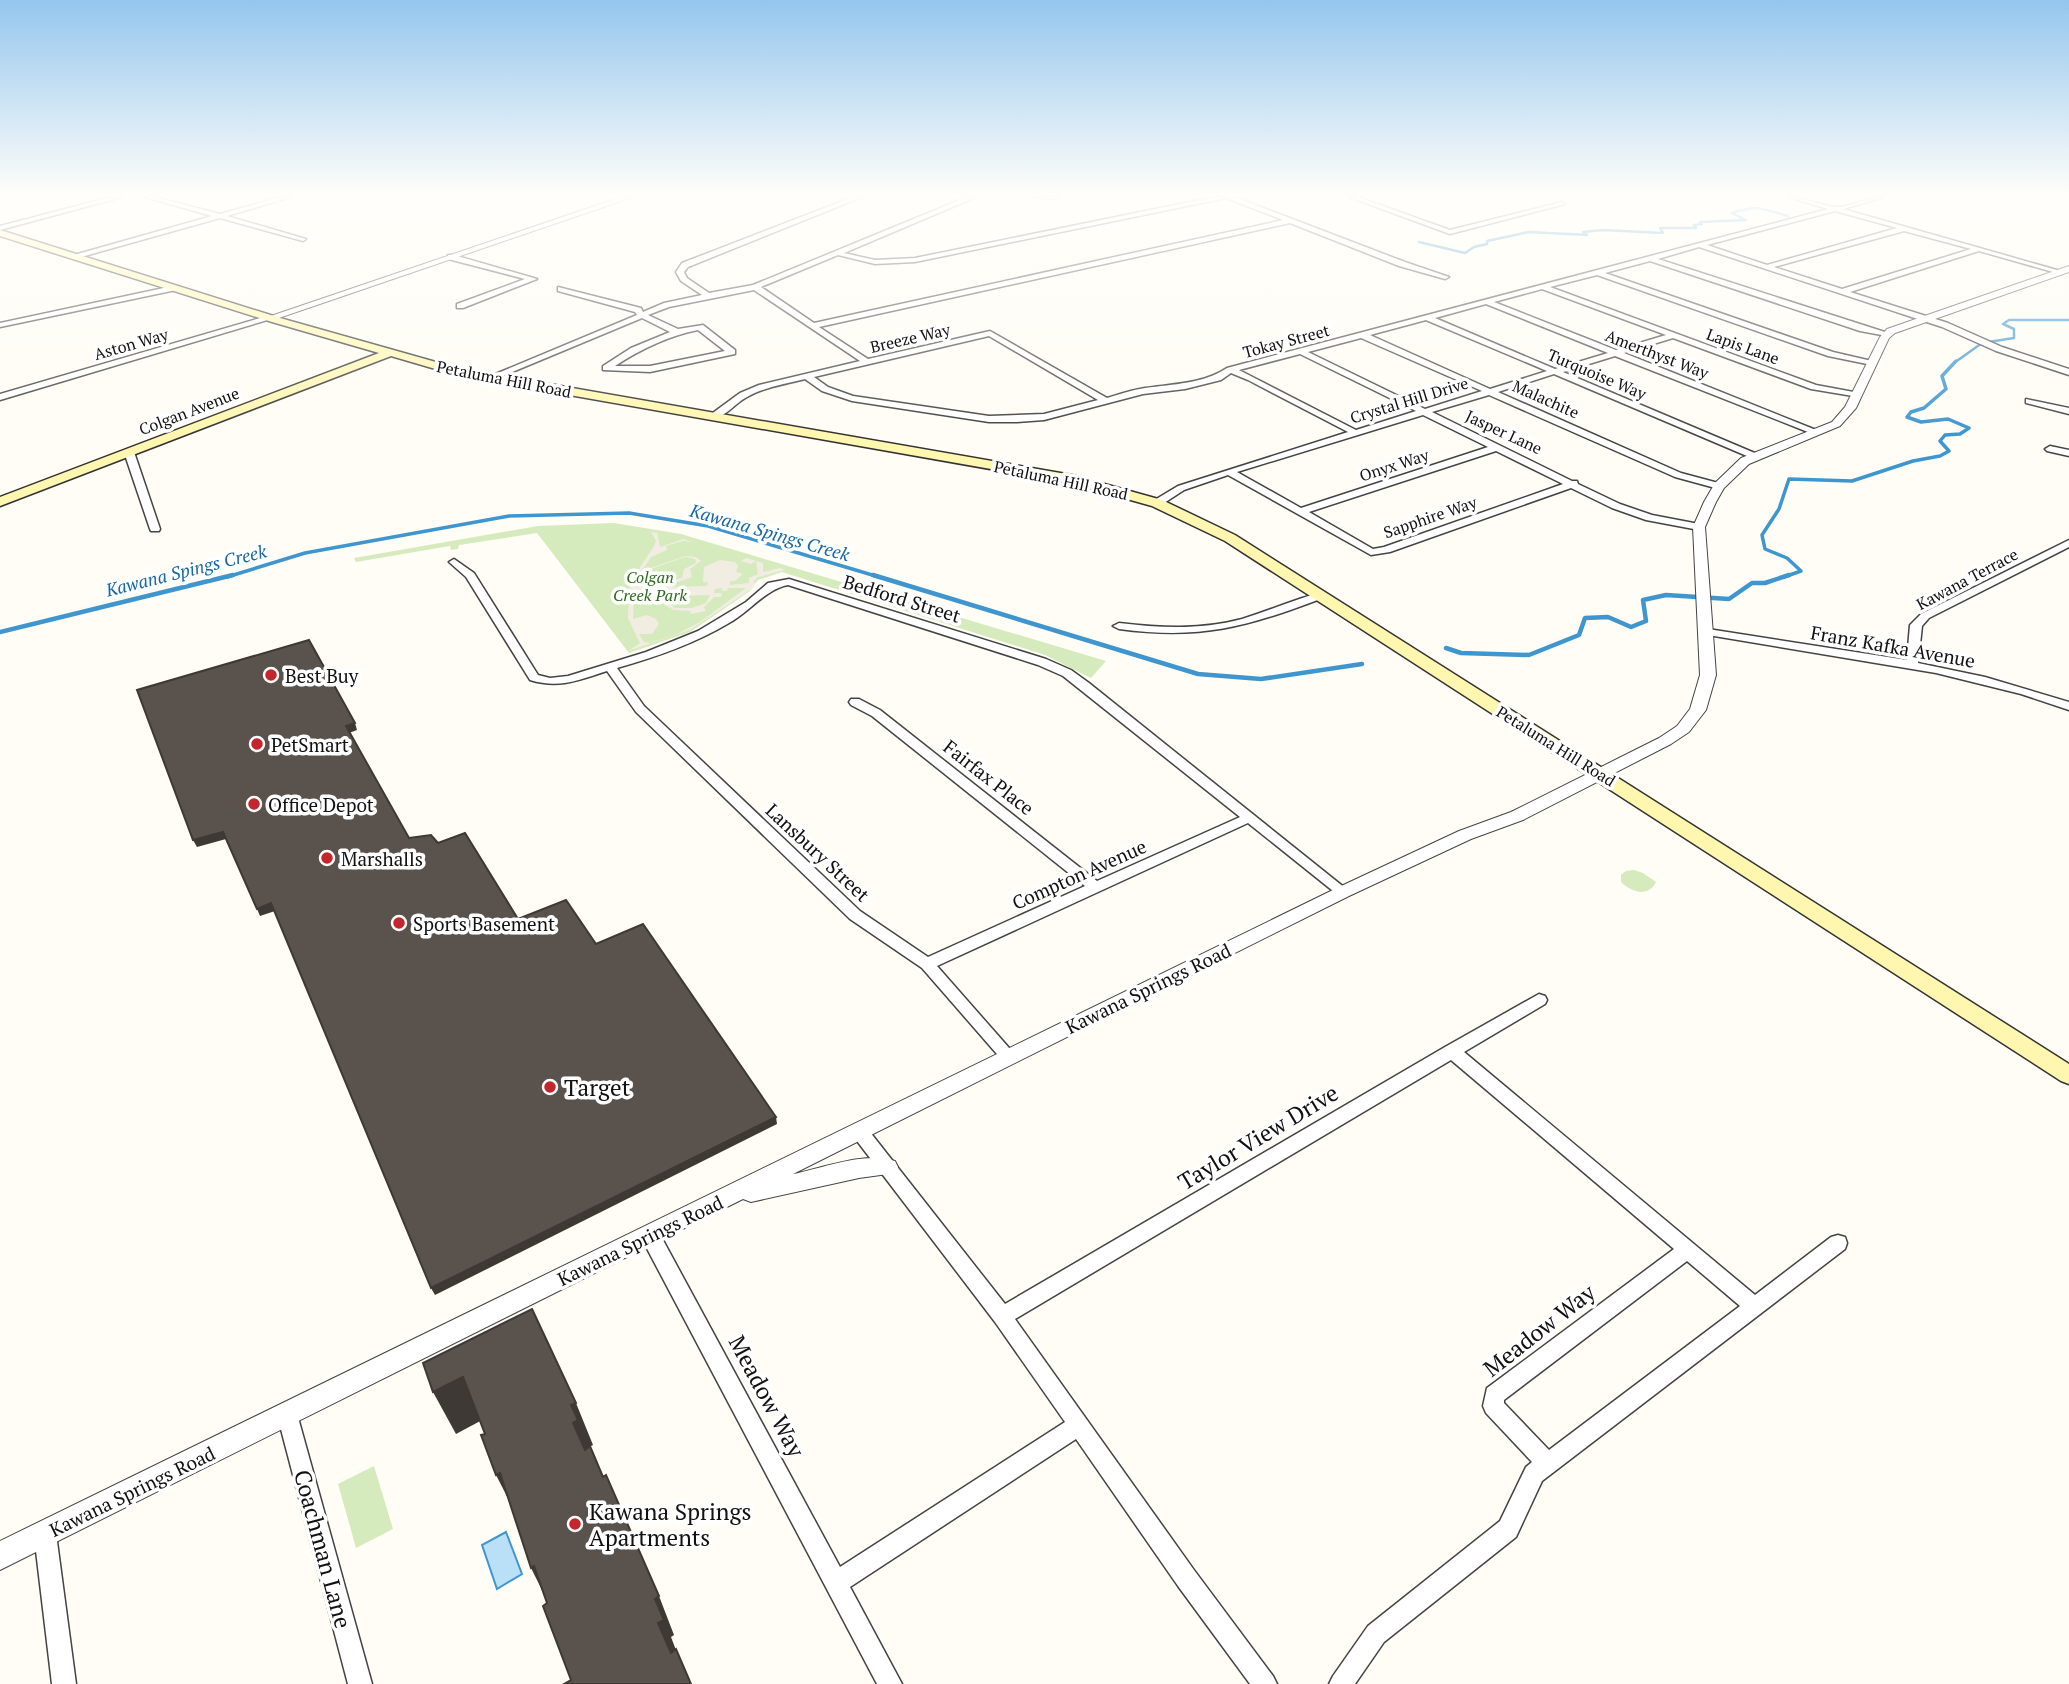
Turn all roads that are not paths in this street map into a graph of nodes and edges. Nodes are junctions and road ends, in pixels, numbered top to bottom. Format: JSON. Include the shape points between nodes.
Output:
{"nodes":[{"id":1,"x":135,"y":276,"type":"edge"},
{"id":2,"x":396,"y":276,"type":"edge"},
{"id":3,"x":520,"y":276,"type":"edge"},
{"id":4,"x":682,"y":276,"type":"edge"},
{"id":5,"x":784,"y":276,"type":"edge"},
{"id":6,"x":1042,"y":276,"type":"edge"},
{"id":7,"x":1440,"y":276,"type":"edge"},
{"id":8,"x":1589,"y":276,"type":"edge"},
{"id":9,"x":1606,"y":276,"type":"edge"},
{"id":10,"x":1701,"y":276,"type":"edge"},
{"id":11,"x":1792,"y":276,"type":"edge"},
{"id":12,"x":1894,"y":276,"type":"edge"},
{"id":13,"x":2050,"y":276,"type":"edge"},
{"id":14,"x":1445,"y":277,"type":"dead end"},
{"id":15,"x":1544,"y":287,"type":"junction"},
{"id":16,"x":173,"y":288,"type":"junction"},
{"id":17,"x":755,"y":288,"type":"junction"},
{"id":18,"x":561,"y":289,"type":"dead end"},
{"id":19,"x":1840,"y":292,"type":"junction"},
{"id":20,"x":708,"y":296,"type":"junction"},
{"id":21,"x":1487,"y":302,"type":"junction"},
{"id":22,"x":460,"y":306,"type":"dead end"},
{"id":23,"x":641,"y":315,"type":"junction"},
{"id":24,"x":1428,"y":317,"type":"junction"},
{"id":25,"x":270,"y":318,"type":"junction"},
{"id":26,"x":1923,"y":318,"type":"junction"},
{"id":27,"x":0,"y":325,"type":"edge"},
{"id":28,"x":813,"y":326,"type":"junction"},
{"id":29,"x":677,"y":332,"type":"junction"},
{"id":30,"x":1887,"y":334,"type":"junction"},
{"id":31,"x":1362,"y":335,"type":"junction"},
{"id":32,"x":1674,"y":335,"type":"junction"},
{"id":33,"x":1300,"y":351,"type":"junction"},
{"id":34,"x":391,"y":352,"type":"junction"},
{"id":35,"x":1615,"y":353,"type":"junction"},
{"id":36,"x":866,"y":362,"type":"junction"},
{"id":37,"x":1872,"y":362,"type":"junction"},
{"id":38,"x":1230,"y":370,"type":"junction"},
{"id":39,"x":1556,"y":372,"type":"junction"},
{"id":40,"x":2069,"y":372,"type":"edge"},
{"id":41,"x":806,"y":376,"type":"junction"},
{"id":42,"x":490,"y":378,"type":"junction"},
{"id":43,"x":1490,"y":391,"type":"junction"},
{"id":44,"x":1856,"y":395,"type":"junction"},
{"id":45,"x":0,"y":397,"type":"edge"},
{"id":46,"x":1106,"y":401,"type":"junction"},
{"id":47,"x":2029,"y":401,"type":"dead end"},
{"id":48,"x":949,"y":403,"type":"dead end"},
{"id":49,"x":2069,"y":411,"type":"edge"},
{"id":50,"x":940,"y":412,"type":"junction"},
{"id":51,"x":1425,"y":412,"type":"junction"},
{"id":52,"x":713,"y":417,"type":"junction"},
{"id":53,"x":1816,"y":432,"type":"junction"},
{"id":54,"x":1356,"y":433,"type":"junction"},
{"id":55,"x":1497,"y":447,"type":"junction"},
{"id":56,"x":2050,"y":449,"type":"dead end"},
{"id":57,"x":129,"y":453,"type":"junction"},
{"id":58,"x":2069,"y":453,"type":"edge"},
{"id":59,"x":1754,"y":456,"type":"junction"},
{"id":60,"x":1230,"y":472,"type":"junction"},
{"id":61,"x":1574,"y":483,"type":"junction"},
{"id":62,"x":1719,"y":486,"type":"junction"},
{"id":63,"x":0,"y":502,"type":"edge"},
{"id":64,"x":1157,"y":503,"type":"junction"},
{"id":65,"x":1300,"y":512,"type":"junction"},
{"id":66,"x":1699,"y":527,"type":"junction"},
{"id":67,"x":155,"y":529,"type":"dead end"},
{"id":68,"x":2069,"y":543,"type":"edge"},
{"id":69,"x":454,"y":562,"type":"dead end"},
{"id":70,"x":1319,"y":596,"type":"junction"},
{"id":71,"x":1119,"y":626,"type":"dead end"},
{"id":72,"x":1708,"y":632,"type":"junction"},
{"id":73,"x":1912,"y":665,"type":"junction"},
{"id":74,"x":609,"y":666,"type":"junction"},
{"id":75,"x":855,"y":702,"type":"dead end"},
{"id":76,"x":2069,"y":706,"type":"edge"},
{"id":77,"x":1601,"y":774,"type":"junction"},
{"id":78,"x":1248,"y":818,"type":"junction"},
{"id":79,"x":1096,"y":887,"type":"junction"},
{"id":80,"x":1343,"y":892,"type":"junction"},
{"id":81,"x":927,"y":964,"type":"junction"},
{"id":82,"x":1539,"y":1000,"type":"dead end"},
{"id":83,"x":1451,"y":1051,"type":"junction"},
{"id":84,"x":1009,"y":1057,"type":"junction"},
{"id":85,"x":2069,"y":1075,"type":"edge"},
{"id":86,"x":860,"y":1132,"type":"junction"},
{"id":87,"x":887,"y":1167,"type":"junction"},
{"id":88,"x":720,"y":1200,"type":"junction"},
{"id":89,"x":650,"y":1235,"type":"junction"},
{"id":90,"x":1838,"y":1243,"type":"dead end"},
{"id":91,"x":1687,"y":1250,"type":"junction"},
{"id":92,"x":1756,"y":1307,"type":"junction"},
{"id":93,"x":1002,"y":1317,"type":"junction"},
{"id":94,"x":287,"y":1414,"type":"junction"},
{"id":95,"x":1079,"y":1425,"type":"junction"},
{"id":96,"x":1548,"y":1464,"type":"junction"},
{"id":97,"x":45,"y":1534,"type":"junction"},
{"id":98,"x":0,"y":1556,"type":"edge"},
{"id":99,"x":837,"y":1582,"type":"junction"},
{"id":100,"x":64,"y":1684,"type":"edge"},
{"id":101,"x":360,"y":1684,"type":"edge"},
{"id":102,"x":890,"y":1684,"type":"edge"},
{"id":103,"x":1265,"y":1684,"type":"edge"},
{"id":104,"x":1340,"y":1684,"type":"edge"}],
"edges":[{"from":1,"to":16,"type":"main road","name":"Petaluma Hill Road"},
{"from":2,"to":25,"type":"street"},
{"from":3,"to":22,"type":"street","via":[[533,279]]},
{"from":4,"to":20,"type":"street"},
{"from":5,"to":17,"type":"street"},
{"from":6,"to":28,"type":"street"},
{"from":7,"to":14,"type":"street"},
{"from":8,"to":15,"type":"street","name":"Tokay Street"},
{"from":9,"to":37,"type":"street","via":[[1831,354]]},
{"from":10,"to":30,"type":"street"},
{"from":11,"to":19,"type":"street"},
{"from":12,"to":19,"type":"street"},
{"from":13,"to":26,"type":"street"},
{"from":15,"to":21,"type":"street","name":"Tokay Street"},
{"from":15,"to":32,"type":"street","name":"Lapis Lane"},
{"from":16,"to":25,"type":"main road","name":"Petaluma Hill Road"},
{"from":16,"to":27,"type":"street"},
{"from":17,"to":20,"type":"street"},
{"from":17,"to":28,"type":"street"},
{"from":18,"to":23,"type":"street","via":[[638,310]]},
{"from":19,"to":26,"type":"street"},
{"from":20,"to":23,"type":"street"},
{"from":21,"to":24,"type":"street","name":"Tokay Street"},
{"from":21,"to":35,"type":"street","name":"Amerthyst Way"},
{"from":23,"to":29,"type":"street"},
{"from":23,"to":42,"type":"street"},
{"from":24,"to":31,"type":"street","name":"Tokay Street"},
{"from":24,"to":39,"type":"street","name":"Turquoise Way"},
{"from":25,"to":34,"type":"main road","name":"Petaluma Hill Road"},
{"from":25,"to":45,"type":"street","name":"Aston Way"},
{"from":26,"to":30,"type":"street"},
{"from":26,"to":40,"type":"street"},
{"from":28,"to":36,"type":"street"},
{"from":29,"to":29,"type":"street","via":[[635,350],[606,368],[650,369],[732,352],[700,327]]},
{"from":30,"to":37,"type":"street","name":"Kawana Springs Road"},
{"from":31,"to":33,"type":"street","name":"Tokay Street"},
{"from":31,"to":43,"type":"street","name":"Malachite"},
{"from":32,"to":35,"type":"street","name":"Crystal Hill Drive"},
{"from":32,"to":44,"type":"street","name":"Lapis Lane","via":[[1814,387]]},
{"from":33,"to":38,"type":"street","name":"Tokay Street"},
{"from":33,"to":51,"type":"street","name":"Jasper Lane"},
{"from":34,"to":42,"type":"main road","name":"Petaluma Hill Road"},
{"from":34,"to":57,"type":"main road","name":"Colgan Avenue"},
{"from":35,"to":39,"type":"street","name":"Crystal Hill Drive"},
{"from":35,"to":53,"type":"street","name":"Amerthyst Way"},
{"from":36,"to":41,"type":"street","name":"Breeze Way"},
{"from":36,"to":46,"type":"street","name":"Breeze Way","via":[[990,333]]},
{"from":37,"to":44,"type":"street","name":"Kawana Springs Road"},
{"from":38,"to":46,"type":"street","name":"Tokay Street","via":[[1218,378]]},
{"from":38,"to":54,"type":"street"},
{"from":39,"to":43,"type":"street","name":"Crystal Hill Drive"},
{"from":39,"to":59,"type":"street","name":"Turquoise Way"},
{"from":41,"to":50,"type":"street","name":"Tokay Street","via":[[838,394]]},
{"from":41,"to":52,"type":"street","name":"Breeze Way","via":[[743,396]]},
{"from":42,"to":52,"type":"main road","name":"Petaluma Hill Road"},
{"from":43,"to":51,"type":"street","name":"Crystal Hill Drive"},
{"from":43,"to":62,"type":"street","name":"Malachite","via":[[1678,475]]},
{"from":44,"to":53,"type":"street","name":"Kawana Springs Road","via":[[1836,424]]},
{"from":46,"to":50,"type":"street","name":"Tokay Street","via":[[1017,419]]},
{"from":47,"to":49,"type":"street"},
{"from":48,"to":50,"type":"street"},
{"from":51,"to":54,"type":"street","name":"Crystal Hill Drive"},
{"from":51,"to":55,"type":"street","name":"Jasper Lane"},
{"from":52,"to":64,"type":"main road","name":"Petaluma Hill Road","via":[[1072,478]]},
{"from":53,"to":59,"type":"street","name":"Kawana Springs Road"},
{"from":54,"to":60,"type":"street","name":"Crystal Hill Drive"},
{"from":55,"to":61,"type":"street","name":"Jasper Lane"},
{"from":55,"to":65,"type":"street","name":"Onyx Way"},
{"from":56,"to":58,"type":"street"},
{"from":57,"to":63,"type":"main road","name":"Colgan Avenue"},
{"from":57,"to":67,"type":"street"},
{"from":59,"to":62,"type":"street","name":"Kawana Springs Road"},
{"from":60,"to":64,"type":"street","name":"Crystal Hill Drive","via":[[1181,488]]},
{"from":60,"to":65,"type":"street","name":"Sapphire Way"},
{"from":61,"to":65,"type":"street","name":"Sapphire Way","via":[[1379,552],[1359,547]]},
{"from":61,"to":66,"type":"street","name":"Jasper Lane","via":[[1633,513]]},
{"from":62,"to":66,"type":"street","name":"Kawana Springs Road"},
{"from":64,"to":70,"type":"main road","name":"Petaluma Hill Road","via":[[1230,538]]},
{"from":66,"to":72,"type":"street","name":"Kawana Springs Road"},
{"from":68,"to":73,"type":"street","name":"Kawana Terrace","via":[[1925,616],[1916,625]]},
{"from":69,"to":74,"type":"street","name":"Bedford Street","via":[[470,575],[534,677],[549,682]]},
{"from":70,"to":71,"type":"street","via":[[1210,631]]},
{"from":70,"to":77,"type":"main road","name":"Petaluma Hill Road"},
{"from":72,"to":73,"type":"street","name":"Franz Kafka Avenue"},
{"from":72,"to":77,"type":"street","name":"Kawana Springs Road","via":[[1708,675],[1698,710],[1683,729],[1665,741]]},
{"from":73,"to":76,"type":"street","name":"Franz Kafka Avenue","via":[[2010,686]]},
{"from":74,"to":78,"type":"street","name":"Bedford Street","via":[[685,642],[772,585],[789,582],[1067,673]]},
{"from":74,"to":81,"type":"street","name":"Lansbury Street","via":[[640,709],[855,915]]},
{"from":75,"to":79,"type":"street","name":"Fairfax Place","via":[[876,713]]},
{"from":77,"to":80,"type":"street","name":"Kawana Springs Road"},
{"from":77,"to":85,"type":"main road","name":"Petaluma Hill Road"},
{"from":78,"to":79,"type":"street","name":"Compton Avenue"},
{"from":78,"to":80,"type":"street","name":"Bedford Street"},
{"from":79,"to":81,"type":"street","name":"Compton Avenue"},
{"from":80,"to":84,"type":"street","name":"Kawana Springs Road"},
{"from":81,"to":84,"type":"street","name":"Lansbury Street"},
{"from":82,"to":83,"type":"street","name":"Taylor View Drive"},
{"from":83,"to":91,"type":"street"},
{"from":83,"to":93,"type":"street","name":"Taylor View Drive"},
{"from":84,"to":86,"type":"street","name":"Kawana Springs Road"},
{"from":86,"to":87,"type":"street"},
{"from":86,"to":88,"type":"street","name":"Kawana Springs Road"},
{"from":87,"to":88,"type":"street"},
{"from":87,"to":93,"type":"street"},
{"from":88,"to":89,"type":"street","name":"Kawana Springs Road"},
{"from":89,"to":94,"type":"street","name":"Kawana Springs Road"},
{"from":89,"to":99,"type":"street","name":"Meadow Way"},
{"from":90,"to":92,"type":"street"},
{"from":91,"to":92,"type":"street"},
{"from":91,"to":96,"type":"street","name":"Meadow Way","via":[[1494,1395],[1493,1406]]},
{"from":92,"to":96,"type":"street"},
{"from":93,"to":95,"type":"street"},
{"from":94,"to":97,"type":"street","name":"Kawana Springs Road"},
{"from":94,"to":101,"type":"street","name":"Coachman Lane"},
{"from":95,"to":99,"type":"street"},
{"from":95,"to":103,"type":"street"},
{"from":96,"to":104,"type":"street","via":[[1534,1474],[1508,1529],[1376,1634]]},
{"from":97,"to":98,"type":"street","name":"Kawana Springs Road"},
{"from":97,"to":100,"type":"street"},
{"from":99,"to":102,"type":"street","name":"Meadow Way"}]}
